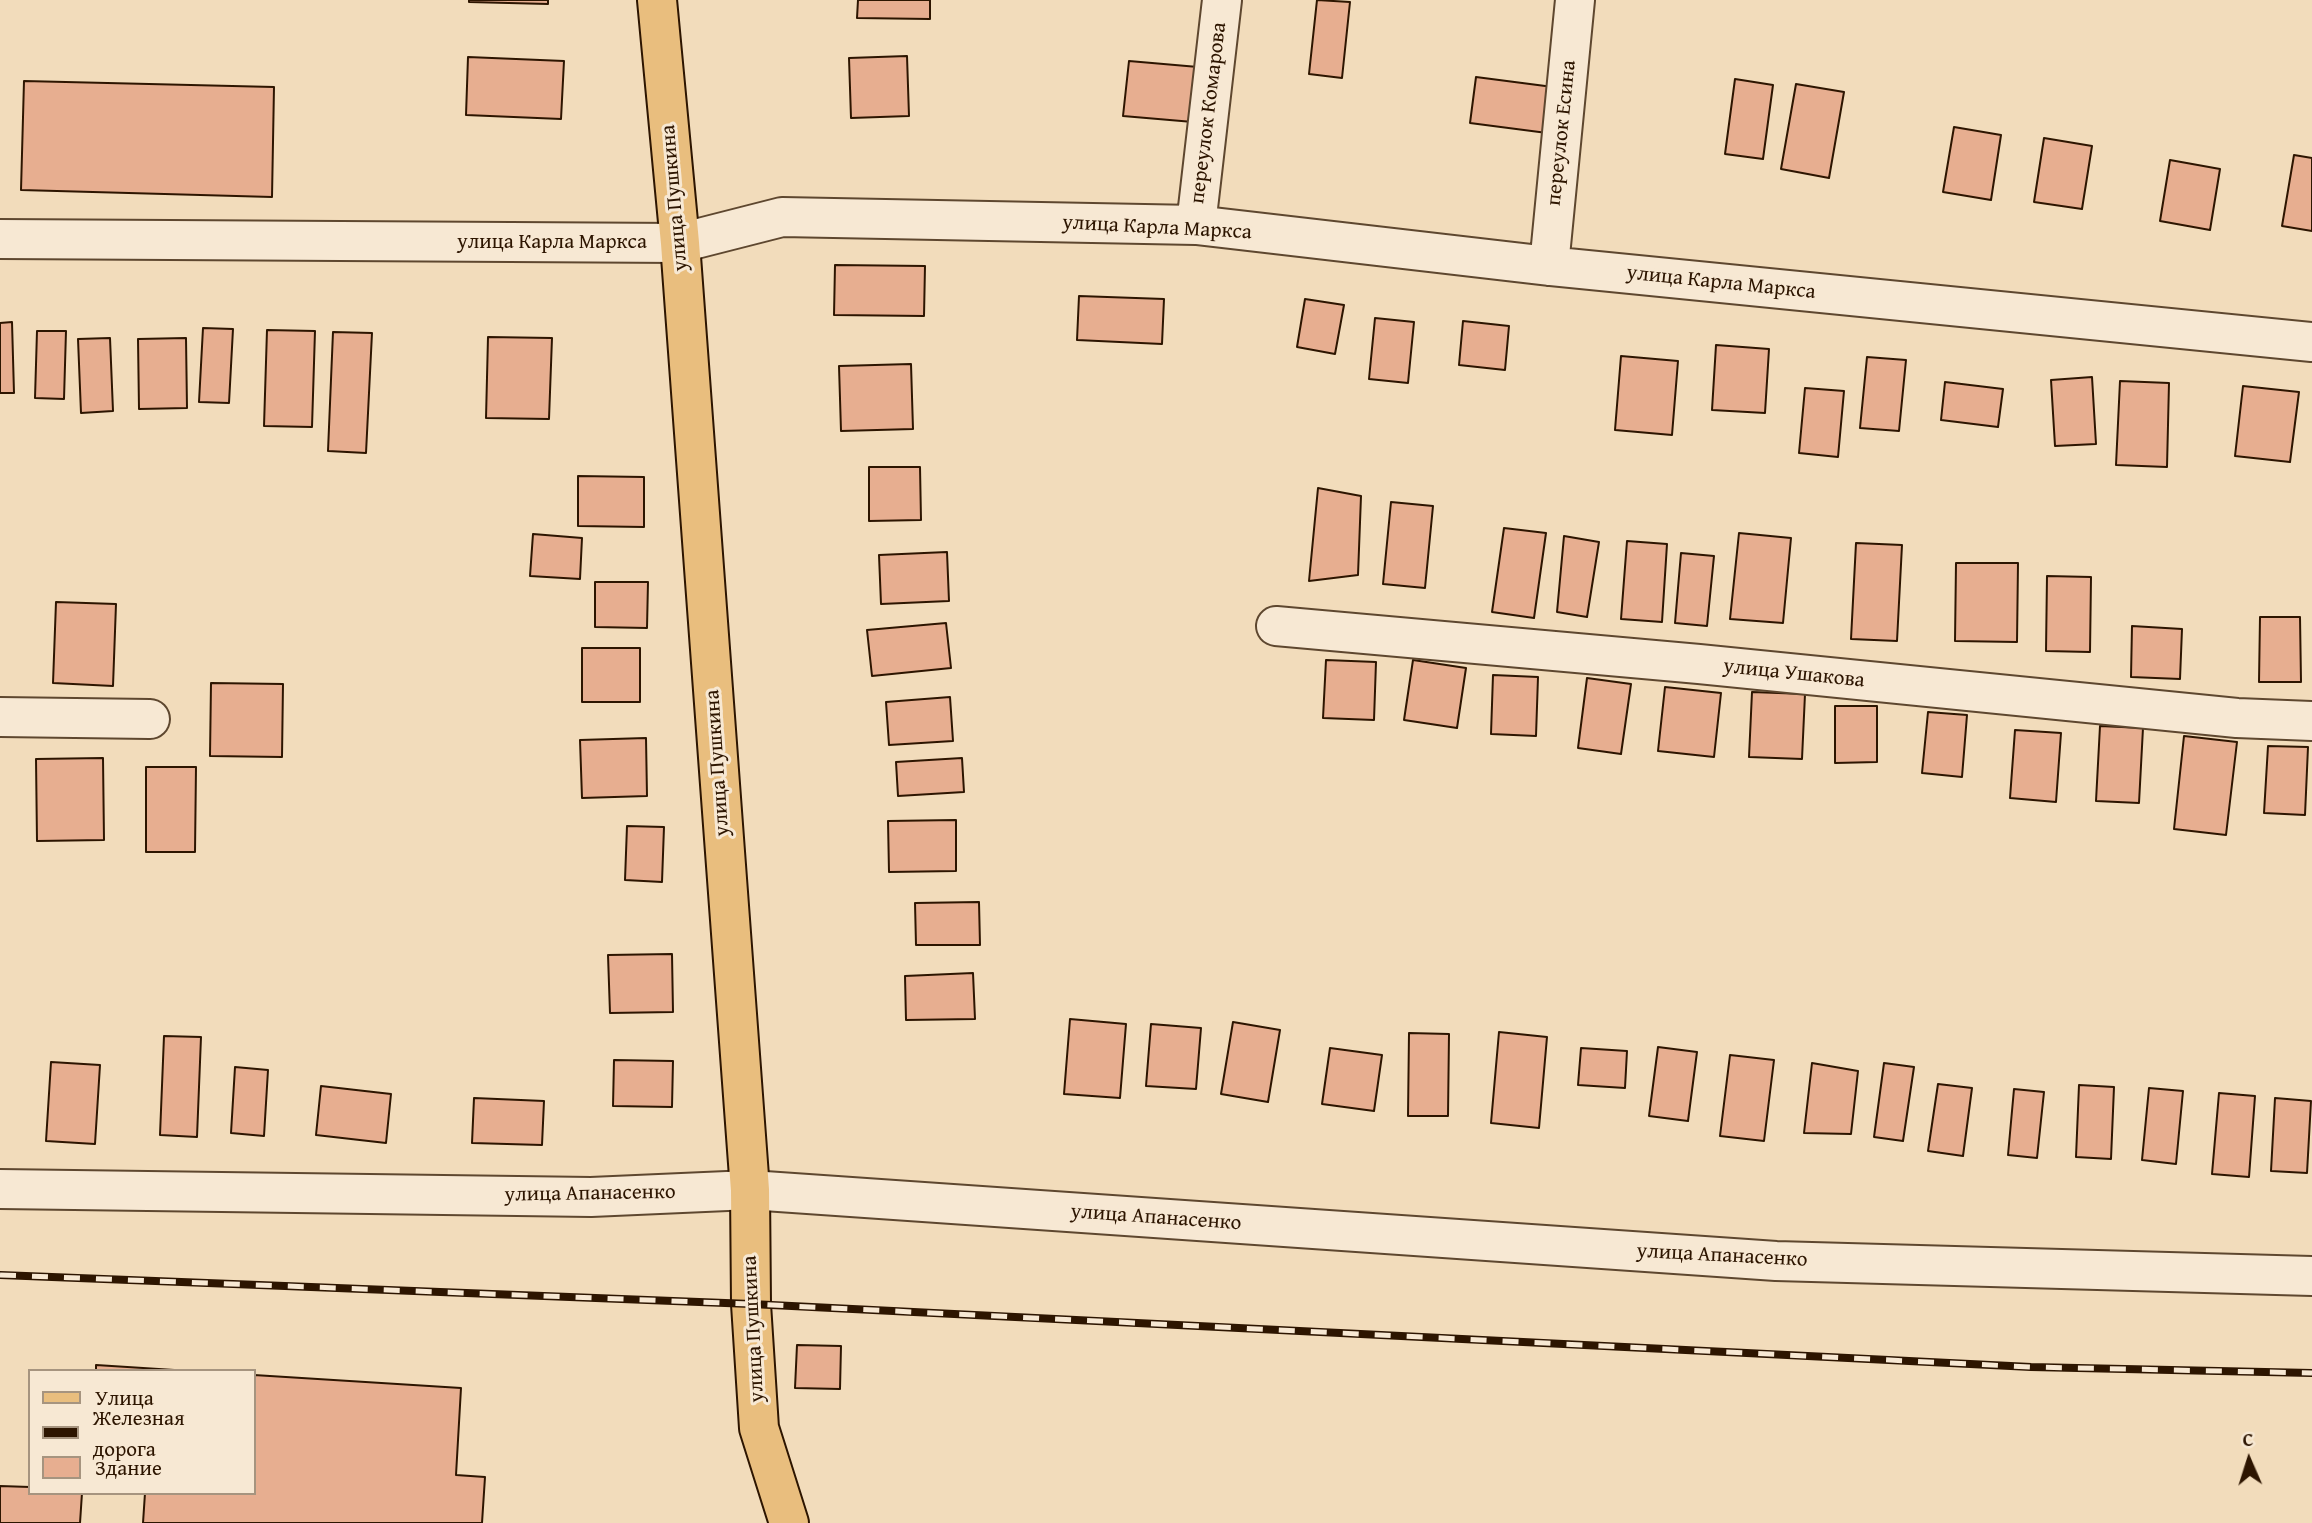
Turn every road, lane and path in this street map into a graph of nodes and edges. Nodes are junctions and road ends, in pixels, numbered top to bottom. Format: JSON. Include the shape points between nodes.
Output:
{"nodes":[{"id":1,"x":657,"y":0,"type":"edge"},
{"id":2,"x":1222,"y":0,"type":"edge"},
{"id":3,"x":1576,"y":0,"type":"edge"},
{"id":4,"x":1196,"y":225,"type":"junction"},
{"id":5,"x":0,"y":239,"type":"edge"},
{"id":6,"x":680,"y":243,"type":"junction"},
{"id":7,"x":1549,"y":266,"type":"junction"},
{"id":8,"x":2312,"y":342,"type":"edge"},
{"id":9,"x":1276,"y":626,"type":"dead end"},
{"id":10,"x":0,"y":717,"type":"edge"},
{"id":11,"x":150,"y":719,"type":"dead end"},
{"id":12,"x":2312,"y":721,"type":"edge"},
{"id":13,"x":0,"y":1189,"type":"edge"},
{"id":14,"x":750,"y":1189,"type":"junction"},
{"id":15,"x":2312,"y":1276,"type":"edge"},
{"id":16,"x":789,"y":1523,"type":"edge"}],
"edges":[{"from":1,"to":6,"type":"main road","name":"улица Пушкина"},
{"from":2,"to":4,"type":"street","name":"переулок Комарова"},
{"from":3,"to":7,"type":"street","name":"переулок Есина"},
{"from":4,"to":6,"type":"street","name":"улица Карла Маркса","via":[[782,217]]},
{"from":4,"to":7,"type":"street","name":"улица Карла Маркса"},
{"from":5,"to":6,"type":"street","name":"улица Карла Маркса"},
{"from":6,"to":14,"type":"main road","name":"улица Пушкина"},
{"from":7,"to":8,"type":"street","name":"улица Карла Маркса"},
{"from":9,"to":12,"type":"street","name":"улица Ушакова","via":[[2237,718]]},
{"from":10,"to":11,"type":"street"},
{"from":13,"to":14,"type":"street","name":"улица Апанасенко","via":[[591,1197]]},
{"from":14,"to":15,"type":"street","name":"улица Апанасенко","via":[[1776,1261]]},
{"from":14,"to":16,"type":"main road","name":"улица Пушкина","via":[[759,1428]]}]}
